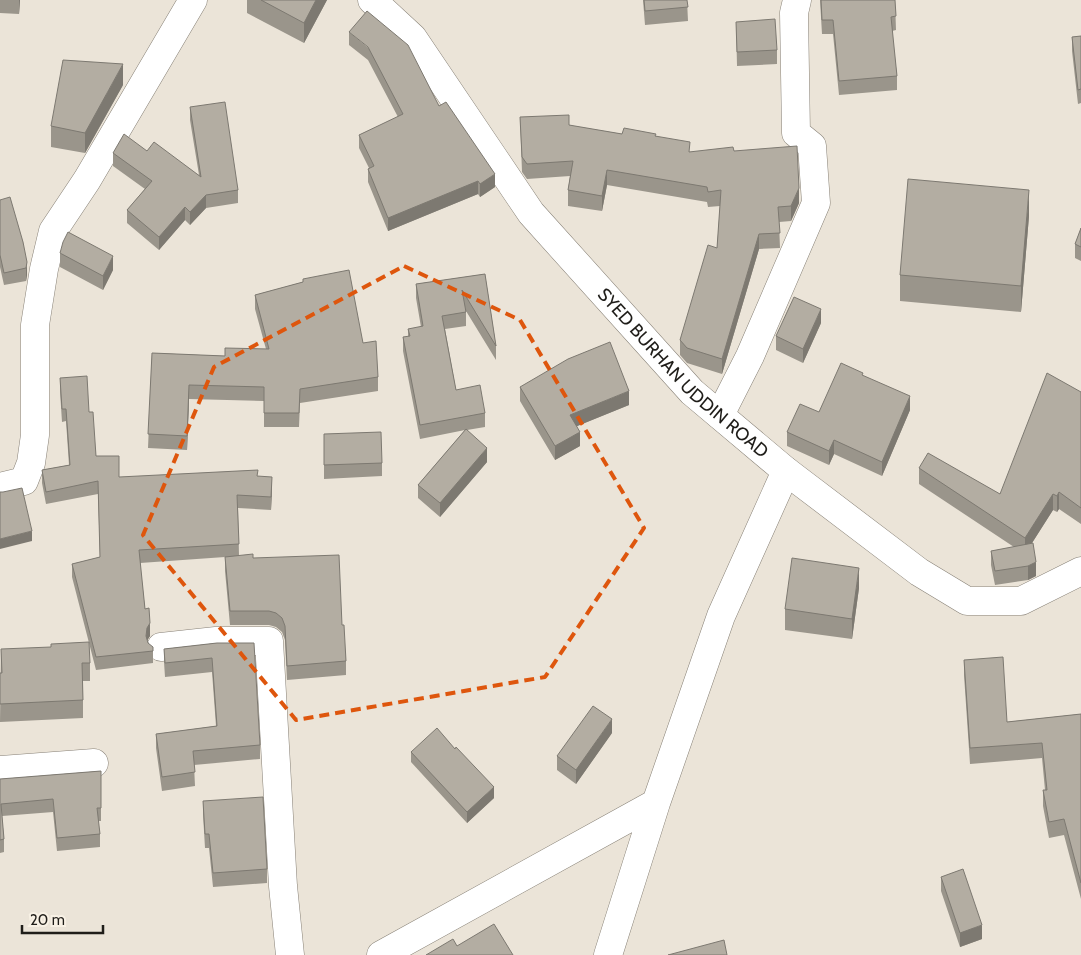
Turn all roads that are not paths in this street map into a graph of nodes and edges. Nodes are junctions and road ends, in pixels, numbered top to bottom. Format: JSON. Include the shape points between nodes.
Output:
{"nodes":[{"id":1,"x":193,"y":0,"type":"edge"},
{"id":2,"x":372,"y":0,"type":"edge"},
{"id":3,"x":797,"y":0,"type":"edge"},
{"id":4,"x":720,"y":415,"type":"junction"},
{"id":5,"x":786,"y":471,"type":"junction"},
{"id":6,"x":0,"y":487,"type":"edge"},
{"id":7,"x":1081,"y":570,"type":"edge"},
{"id":8,"x":161,"y":647,"type":"dead end"},
{"id":9,"x":94,"y":763,"type":"dead end"},
{"id":10,"x":0,"y":770,"type":"edge"},
{"id":11,"x":656,"y":803,"type":"junction"},
{"id":12,"x":290,"y":955,"type":"edge"},
{"id":13,"x":381,"y":955,"type":"edge"},
{"id":14,"x":608,"y":955,"type":"edge"}],
"edges":[{"from":1,"to":6,"type":"street","via":[[53,231],[35,324],[35,435],[31,463],[24,481]]},
{"from":2,"to":4,"type":"street","name":"SYED BURHAN UDDIN ROAD","via":[[413,38],[531,213],[692,392]]},
{"from":3,"to":4,"type":"street","via":[[794,13],[796,133],[812,146],[816,203],[750,356]]},
{"from":4,"to":5,"type":"street","name":"SYED BURHAN UDDIN ROAD"},
{"from":5,"to":7,"type":"street","name":"SYED BURHAN UDDIN ROAD","via":[[919,572],[967,601],[1022,601]]},
{"from":5,"to":11,"type":"street","via":[[721,616]]},
{"from":8,"to":12,"type":"street","via":[[216,641],[269,641]]},
{"from":9,"to":10,"type":"street"},
{"from":11,"to":13,"type":"street"},
{"from":11,"to":14,"type":"street"}]}
